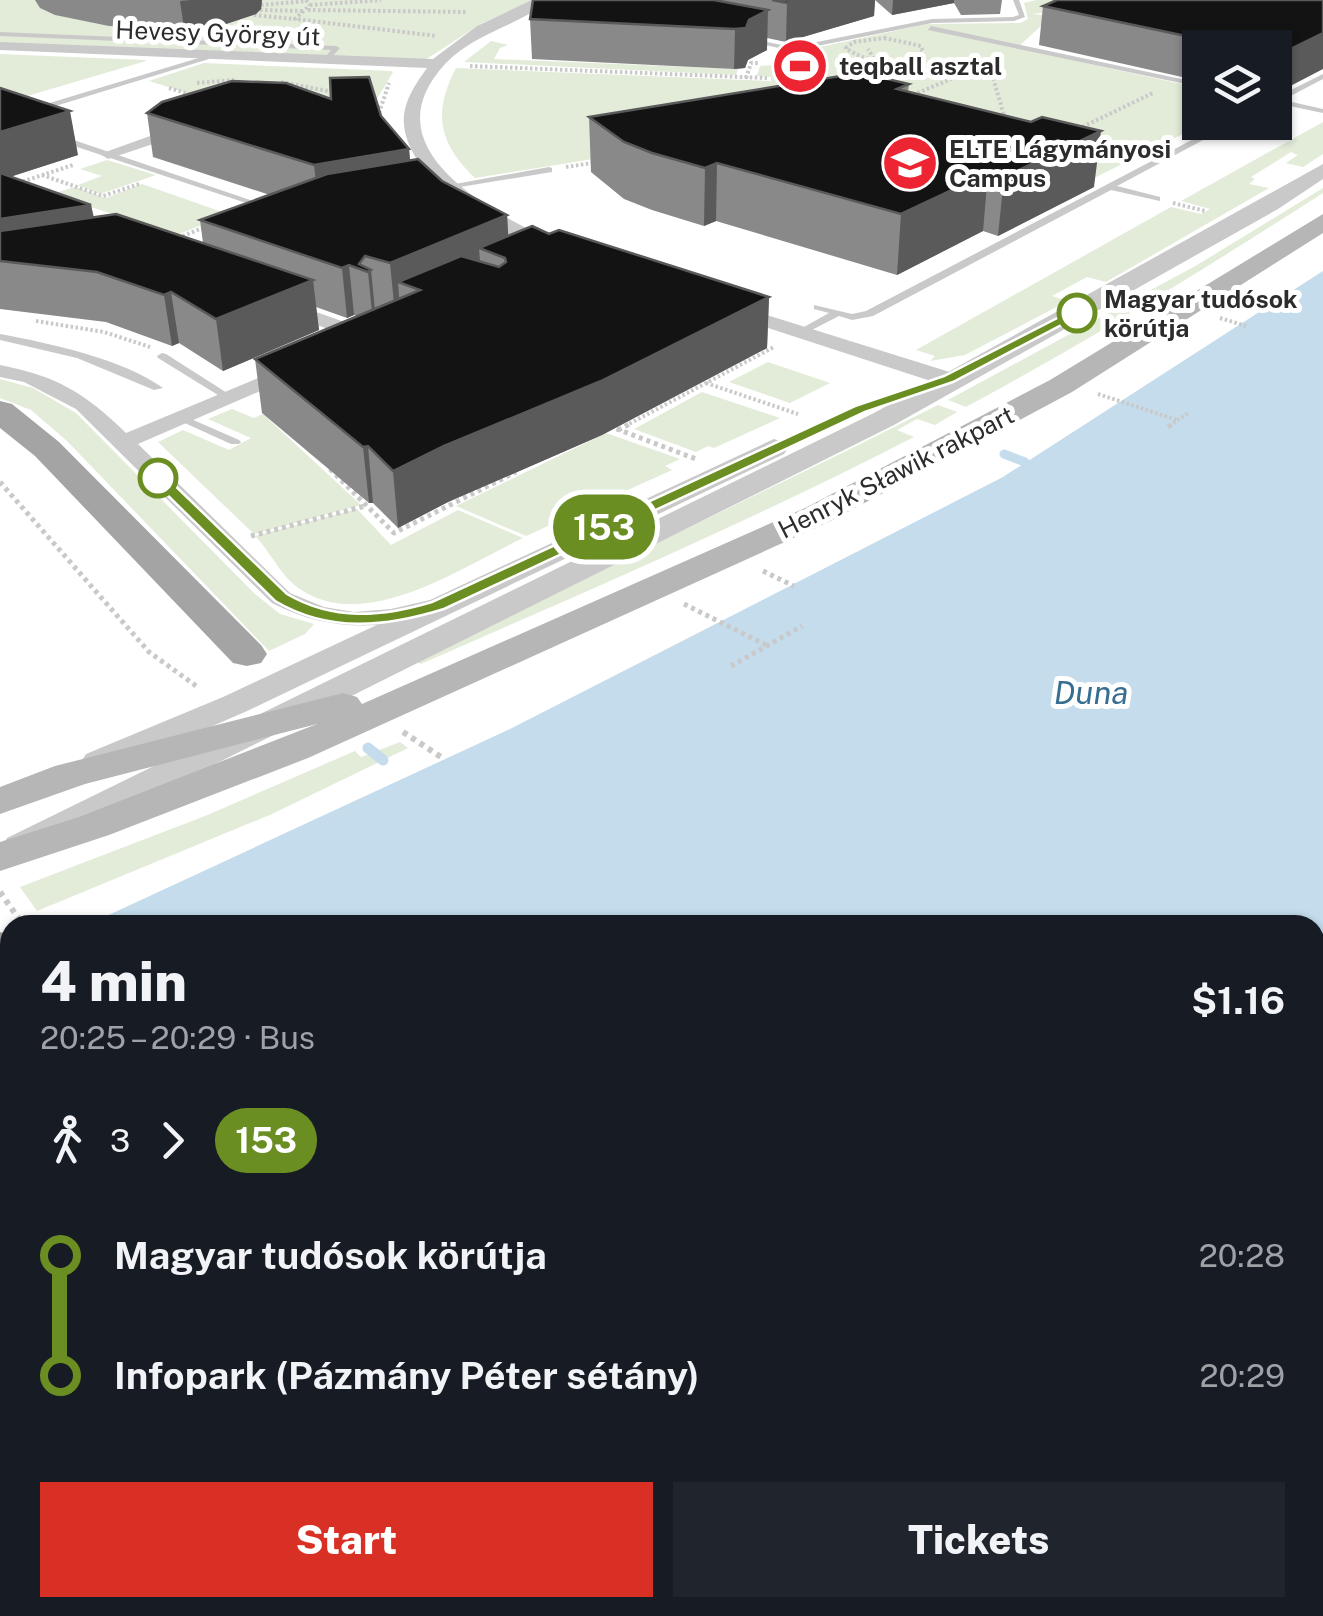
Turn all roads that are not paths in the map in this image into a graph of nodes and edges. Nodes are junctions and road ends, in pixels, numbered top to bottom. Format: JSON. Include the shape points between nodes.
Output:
{"nodes":[{"id":1,"x":543,"y":0,"type":"edge"},
{"id":2,"x":1016,"y":0,"type":"edge"},
{"id":3,"x":562,"y":4,"type":"edge"},
{"id":4,"x":913,"y":23,"type":"junction"},
{"id":5,"x":56,"y":30,"type":"dead end"},
{"id":6,"x":0,"y":31,"type":"edge"},
{"id":7,"x":730,"y":37,"type":"edge"},
{"id":8,"x":0,"y":46,"type":"edge"},
{"id":9,"x":335,"y":50,"type":"junction"},
{"id":10,"x":218,"y":56,"type":"junction"},
{"id":11,"x":434,"y":64,"type":"junction"},
{"id":12,"x":1323,"y":76,"type":"edge"},
{"id":13,"x":1182,"y":81,"type":"edge"},
{"id":14,"x":1292,"y":92,"type":"edge"},
{"id":15,"x":1292,"y":105,"type":"edge"},
{"id":16,"x":1323,"y":111,"type":"edge"},
{"id":17,"x":2,"y":120,"type":"edge"},
{"id":18,"x":212,"y":120,"type":"edge"},
{"id":19,"x":21,"y":125,"type":"edge"},
{"id":20,"x":38,"y":130,"type":"edge"},
{"id":21,"x":1199,"y":140,"type":"edge"},
{"id":22,"x":108,"y":154,"type":"junction"},
{"id":23,"x":549,"y":170,"type":"road end"},
{"id":24,"x":1323,"y":170,"type":"edge"},
{"id":25,"x":1109,"y":187,"type":"junction"},
{"id":26,"x":447,"y":193,"type":"junction"},
{"id":27,"x":1157,"y":199,"type":"road end"},
{"id":28,"x":286,"y":214,"type":"edge"},
{"id":29,"x":1323,"y":222,"type":"edge"},
{"id":30,"x":534,"y":264,"type":"edge"},
{"id":31,"x":259,"y":297,"type":"edge"},
{"id":32,"x":717,"y":305,"type":"edge"},
{"id":33,"x":818,"y":306,"type":"dead end"},
{"id":34,"x":838,"y":313,"type":"junction"},
{"id":35,"x":800,"y":332,"type":"junction"},
{"id":36,"x":0,"y":337,"type":"edge"},
{"id":37,"x":162,"y":356,"type":"dead end"},
{"id":38,"x":0,"y":371,"type":"edge"},
{"id":39,"x":948,"y":379,"type":"junction"},
{"id":40,"x":158,"y":388,"type":"dead end"},
{"id":41,"x":230,"y":398,"type":"junction"},
{"id":42,"x":0,"y":410,"type":"edge"},
{"id":43,"x":182,"y":418,"type":"junction"},
{"id":44,"x":235,"y":442,"type":"dead end"},
{"id":45,"x":122,"y":443,"type":"junction"},
{"id":46,"x":438,"y":606,"type":"junction"},
{"id":47,"x":246,"y":654,"type":"junction"},
{"id":48,"x":287,"y":679,"type":"junction"},
{"id":49,"x":446,"y":680,"type":"junction"},
{"id":50,"x":327,"y":694,"type":"junction"},
{"id":51,"x":378,"y":696,"type":"junction"},
{"id":52,"x":266,"y":724,"type":"junction"},
{"id":53,"x":184,"y":726,"type":"junction"},
{"id":54,"x":70,"y":775,"type":"junction"},
{"id":55,"x":0,"y":801,"type":"edge"},
{"id":56,"x":0,"y":857,"type":"edge"}],
"edges":[{"from":1,"to":3,"type":"lane"},
{"from":1,"to":11,"type":"street","via":[[478,30]]},
{"from":2,"to":4,"type":"lane","via":[[1023,16],[1014,19]]},
{"from":4,"to":7,"type":"lane","via":[[792,49]]},
{"from":4,"to":13,"type":"lane"},
{"from":5,"to":6,"type":"lane"},
{"from":6,"to":9,"type":"lane"},
{"from":8,"to":10,"type":"street","name":"Hevesy György út"},
{"from":9,"to":10,"type":"street","name":"Hevesy György út"},
{"from":9,"to":11,"type":"street","name":"Hevesy György út"},
{"from":10,"to":17,"type":"lane"},
{"from":11,"to":26,"type":"street","via":[[395,106]]},
{"from":12,"to":14,"type":"lane"},
{"from":15,"to":16,"type":"lane"},
{"from":17,"to":19,"type":"lane"},
{"from":18,"to":22,"type":"street"},
{"from":20,"to":22,"type":"lane"},
{"from":21,"to":25,"type":"lane"},
{"from":22,"to":28,"type":"lane"},
{"from":23,"to":26,"type":"lane"},
{"from":24,"to":39,"type":"street","via":[[1163,267]]},
{"from":25,"to":27,"type":"lane"},
{"from":25,"to":34,"type":"lane","via":[[869,314]]},
{"from":26,"to":30,"type":"street","via":[[569,255]]},
{"from":29,"to":49,"type":"main road","name":"Henryk Sławik rakpart","via":[[1142,338],[898,475]]},
{"from":31,"to":41,"type":"street","via":[[377,333]]},
{"from":32,"to":35,"type":"street"},
{"from":33,"to":34,"type":"lane"},
{"from":34,"to":35,"type":"lane"},
{"from":35,"to":39,"type":"street"},
{"from":36,"to":40,"type":"lane","via":[[58,346]]},
{"from":37,"to":41,"type":"lane"},
{"from":38,"to":45,"type":"street","via":[[72,397]]},
{"from":39,"to":46,"type":"street","via":[[860,409]]},
{"from":39,"to":50,"type":"street","via":[[884,419]]},
{"from":41,"to":43,"type":"street"},
{"from":42,"to":47,"type":"main road","via":[[47,448]]},
{"from":43,"to":44,"type":"lane"},
{"from":43,"to":45,"type":"street"},
{"from":45,"to":46,"type":"street","via":[[296,607],[359,621]]},
{"from":46,"to":48,"type":"street"},
{"from":47,"to":48,"type":"street"},
{"from":47,"to":53,"type":"street","via":[[225,692]]},
{"from":48,"to":50,"type":"street"},
{"from":48,"to":53,"type":"street"},
{"from":49,"to":51,"type":"main road","name":"Henryk Sławik rakpart"},
{"from":49,"to":56,"type":"main road","name":"Henryk Sławik rakpart","via":[[294,749]]},
{"from":50,"to":51,"type":"street"},
{"from":50,"to":52,"type":"street"},
{"from":51,"to":52,"type":"main road","name":"Henryk Sławik rakpart"},
{"from":52,"to":54,"type":"main road","name":"Henryk Sławik rakpart"},
{"from":52,"to":56,"type":"street"},
{"from":53,"to":54,"type":"street"},
{"from":54,"to":55,"type":"main road","name":"Henryk Sławik rakpart"}]}
